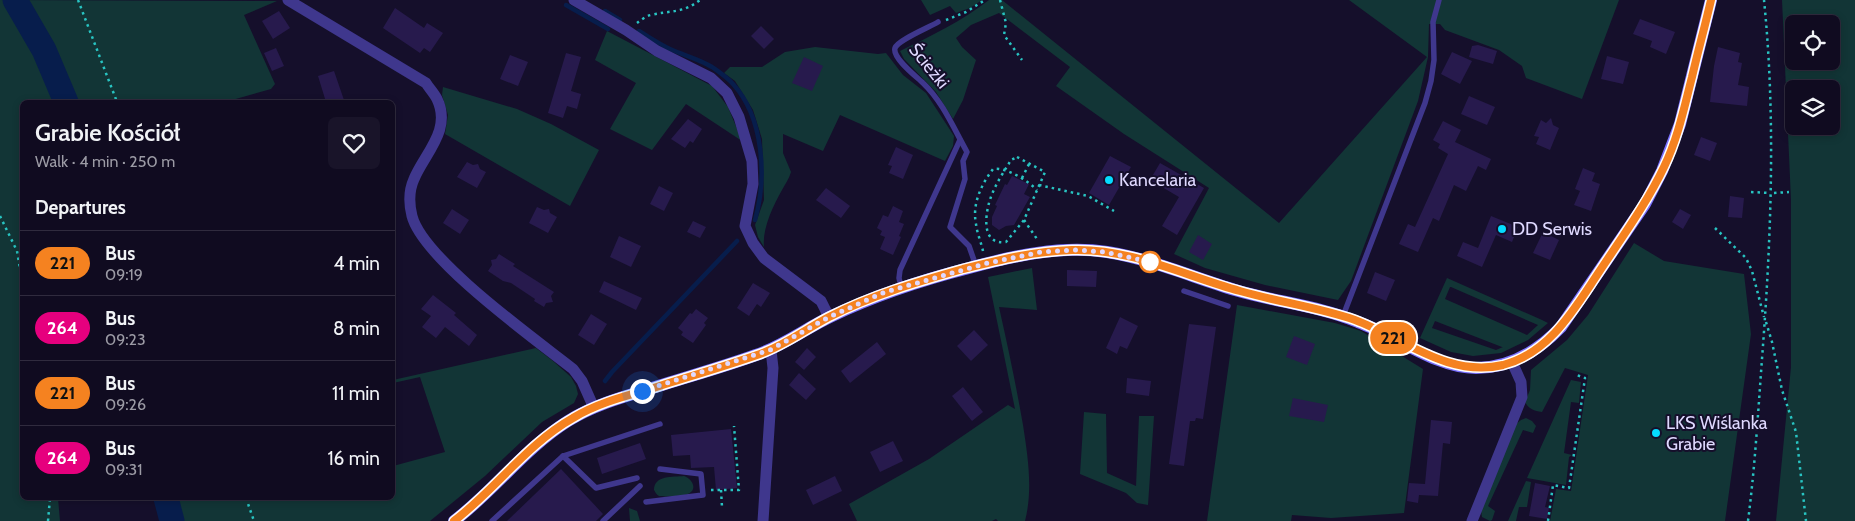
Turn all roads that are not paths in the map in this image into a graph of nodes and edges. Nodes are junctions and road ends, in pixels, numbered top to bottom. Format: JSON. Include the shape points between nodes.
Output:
{"nodes":[{"id":1,"x":288,"y":0,"type":"edge"},
{"id":2,"x":574,"y":0,"type":"edge"},
{"id":3,"x":1439,"y":0,"type":"edge"},
{"id":4,"x":1711,"y":0,"type":"edge"},
{"id":5,"x":938,"y":22,"type":"road end"},
{"id":6,"x":960,"y":140,"type":"junction"},
{"id":7,"x":980,"y":261,"type":"junction"},
{"id":8,"x":902,"y":287,"type":"junction"},
{"id":9,"x":1184,"y":291,"type":"dead end"},
{"id":10,"x":1228,"y":306,"type":"dead end"},
{"id":11,"x":1343,"y":316,"type":"junction"},
{"id":12,"x":829,"y":317,"type":"junction"},
{"id":13,"x":770,"y":350,"type":"junction"},
{"id":14,"x":1512,"y":362,"type":"junction"},
{"id":15,"x":594,"y":408,"type":"junction"},
{"id":16,"x":660,"y":424,"type":"dead end"},
{"id":17,"x":563,"y":456,"type":"junction"},
{"id":18,"x":660,"y":469,"type":"dead end"},
{"id":19,"x":637,"y":478,"type":"dead end"},
{"id":20,"x":640,"y":486,"type":"dead end"},
{"id":21,"x":646,"y":502,"type":"dead end"},
{"id":22,"x":612,"y":512,"type":"junction"},
{"id":23,"x":454,"y":521,"type":"edge"},
{"id":24,"x":492,"y":521,"type":"edge"},
{"id":25,"x":603,"y":521,"type":"edge"},
{"id":26,"x":613,"y":521,"type":"edge"},
{"id":27,"x":762,"y":521,"type":"edge"},
{"id":28,"x":1472,"y":521,"type":"edge"}],
"edges":[{"from":1,"to":15,"type":"street","via":[[426,83],[437,98],[442,115],[435,144],[413,179],[409,197],[412,217],[442,260],[572,369],[582,381]]},
{"from":2,"to":12,"type":"street","via":[[657,51],[711,78],[727,93],[740,117],[752,161],[753,184],[745,226],[764,258],[820,302]]},
{"from":3,"to":11,"type":"lane","via":[[1433,22],[1434,60],[1425,103]]},
{"from":4,"to":14,"type":"street","via":[[1680,124],[1652,192],[1561,327],[1543,345]]},
{"from":5,"to":6,"type":"lane","name":"Ścieżki","via":[[900,42],[895,51],[901,62],[934,95]]},
{"from":6,"to":7,"type":"lane","name":"Ścieżki","via":[[968,152],[963,161],[965,179],[950,227]]},
{"from":6,"to":8,"type":"lane","via":[[900,270]]},
{"from":7,"to":8,"type":"street"},
{"from":7,"to":11,"type":"street","via":[[1058,250],[1105,252],[1150,262],[1251,294]]},
{"from":8,"to":12,"type":"street"},
{"from":9,"to":10,"type":"lane"},
{"from":11,"to":14,"type":"street","via":[[1451,364],[1478,368]]},
{"from":12,"to":13,"type":"street"},
{"from":13,"to":15,"type":"street"},
{"from":13,"to":27,"type":"street","via":[[773,368]]},
{"from":14,"to":28,"type":"street","via":[[1521,382],[1522,397]]},
{"from":15,"to":23,"type":"street","via":[[545,437]]},
{"from":16,"to":17,"type":"lane"},
{"from":17,"to":19,"type":"lane","via":[[596,488]]},
{"from":17,"to":24,"type":"lane"},
{"from":18,"to":21,"type":"lane","via":[[701,474],[703,495]]},
{"from":20,"to":22,"type":"lane"},
{"from":22,"to":25,"type":"lane"},
{"from":22,"to":26,"type":"lane"}]}
